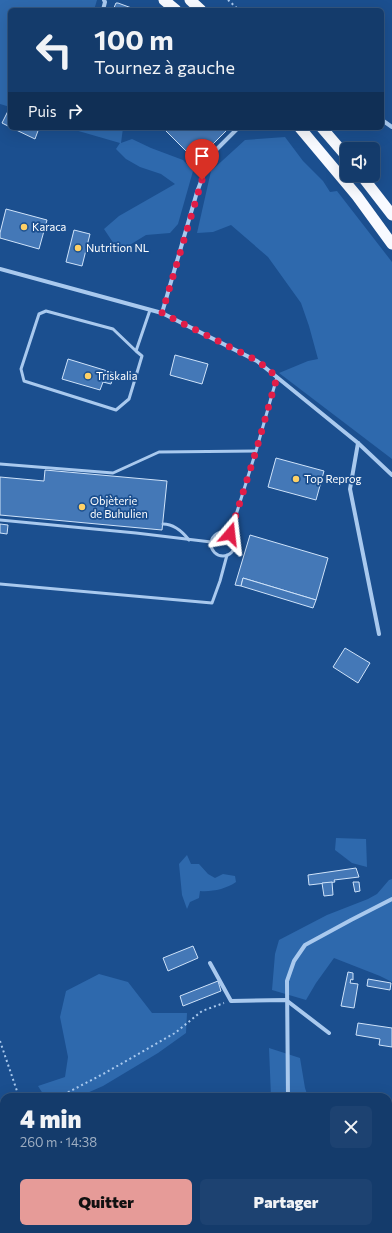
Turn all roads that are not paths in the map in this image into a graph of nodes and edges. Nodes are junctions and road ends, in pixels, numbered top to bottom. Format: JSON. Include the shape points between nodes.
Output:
{"nodes":[{"id":1,"x":164,"y":0,"type":"edge"},
{"id":2,"x":190,"y":0,"type":"edge"},
{"id":3,"x":174,"y":8,"type":"edge"},
{"id":4,"x":199,"y":8,"type":"edge"},
{"id":5,"x":236,"y":130,"type":"edge"},
{"id":6,"x":302,"y":130,"type":"edge"},
{"id":7,"x":324,"y":130,"type":"edge"},
{"id":8,"x":340,"y":149,"type":"edge"},
{"id":9,"x":366,"y":182,"type":"edge"},
{"id":10,"x":392,"y":215,"type":"edge"},
{"id":11,"x":392,"y":244,"type":"edge"},
{"id":12,"x":0,"y":269,"type":"edge"},
{"id":13,"x":150,"y":310,"type":"junction"},
{"id":14,"x":162,"y":313,"type":"junction"},
{"id":15,"x":136,"y":351,"type":"junction"},
{"id":16,"x":277,"y":377,"type":"junction"},
{"id":17,"x":358,"y":443,"type":"junction"},
{"id":18,"x":256,"y":451,"type":"junction"},
{"id":19,"x":0,"y":464,"type":"edge"},
{"id":20,"x":392,"y":475,"type":"edge"},
{"id":21,"x":0,"y":520,"type":"edge"},
{"id":22,"x":162,"y":524,"type":"dead end"},
{"id":23,"x":230,"y":534,"type":"junction"},
{"id":24,"x":189,"y":540,"type":"junction"},
{"id":25,"x":211,"y":542,"type":"junction"},
{"id":26,"x":227,"y":556,"type":"junction"},
{"id":27,"x":0,"y":584,"type":"edge"},
{"id":28,"x":379,"y":634,"type":"dead end"},
{"id":29,"x":392,"y":899,"type":"edge"},
{"id":30,"x":210,"y":963,"type":"dead end"},
{"id":31,"x":286,"y":1000,"type":"junction"},
{"id":32,"x":329,"y":1033,"type":"dead end"},
{"id":33,"x":288,"y":1093,"type":"edge"}],
"edges":[{"from":1,"to":3,"type":"highway"},
{"from":2,"to":4,"type":"highway"},
{"from":5,"to":14,"type":"street","via":[[211,155],[197,192]]},
{"from":6,"to":11,"type":"highway","via":[[357,196]]},
{"from":7,"to":8,"type":"highway"},
{"from":9,"to":10,"type":"highway"},
{"from":12,"to":13,"type":"street"},
{"from":13,"to":14,"type":"street"},
{"from":13,"to":15,"type":"lane"},
{"from":14,"to":16,"type":"street","via":[[258,361]]},
{"from":15,"to":15,"type":"lane","via":[[142,356],[129,399],[116,410],[24,382],[21,369],[39,314],[46,311],[113,329]]},
{"from":16,"to":17,"type":"street"},
{"from":16,"to":18,"type":"lane"},
{"from":17,"to":20,"type":"street"},
{"from":17,"to":28,"type":"street","via":[[350,489]]},
{"from":18,"to":19,"type":"lane","via":[[159,452],[113,473]]},
{"from":18,"to":23,"type":"lane"},
{"from":21,"to":24,"type":"lane"},
{"from":22,"to":24,"type":"lane","via":[[182,531]]},
{"from":23,"to":25,"type":"lane","via":[[220,532]]},
{"from":23,"to":26,"type":"lane","via":[[235,548]]},
{"from":24,"to":25,"type":"lane"},
{"from":25,"to":26,"type":"lane","via":[[215,553]]},
{"from":26,"to":27,"type":"lane","via":[[212,603]]},
{"from":29,"to":31,"type":"street","via":[[305,945],[294,961],[286,981]]},
{"from":30,"to":31,"type":"street","via":[[231,1001]]},
{"from":31,"to":32,"type":"street"},
{"from":31,"to":33,"type":"street"}]}
